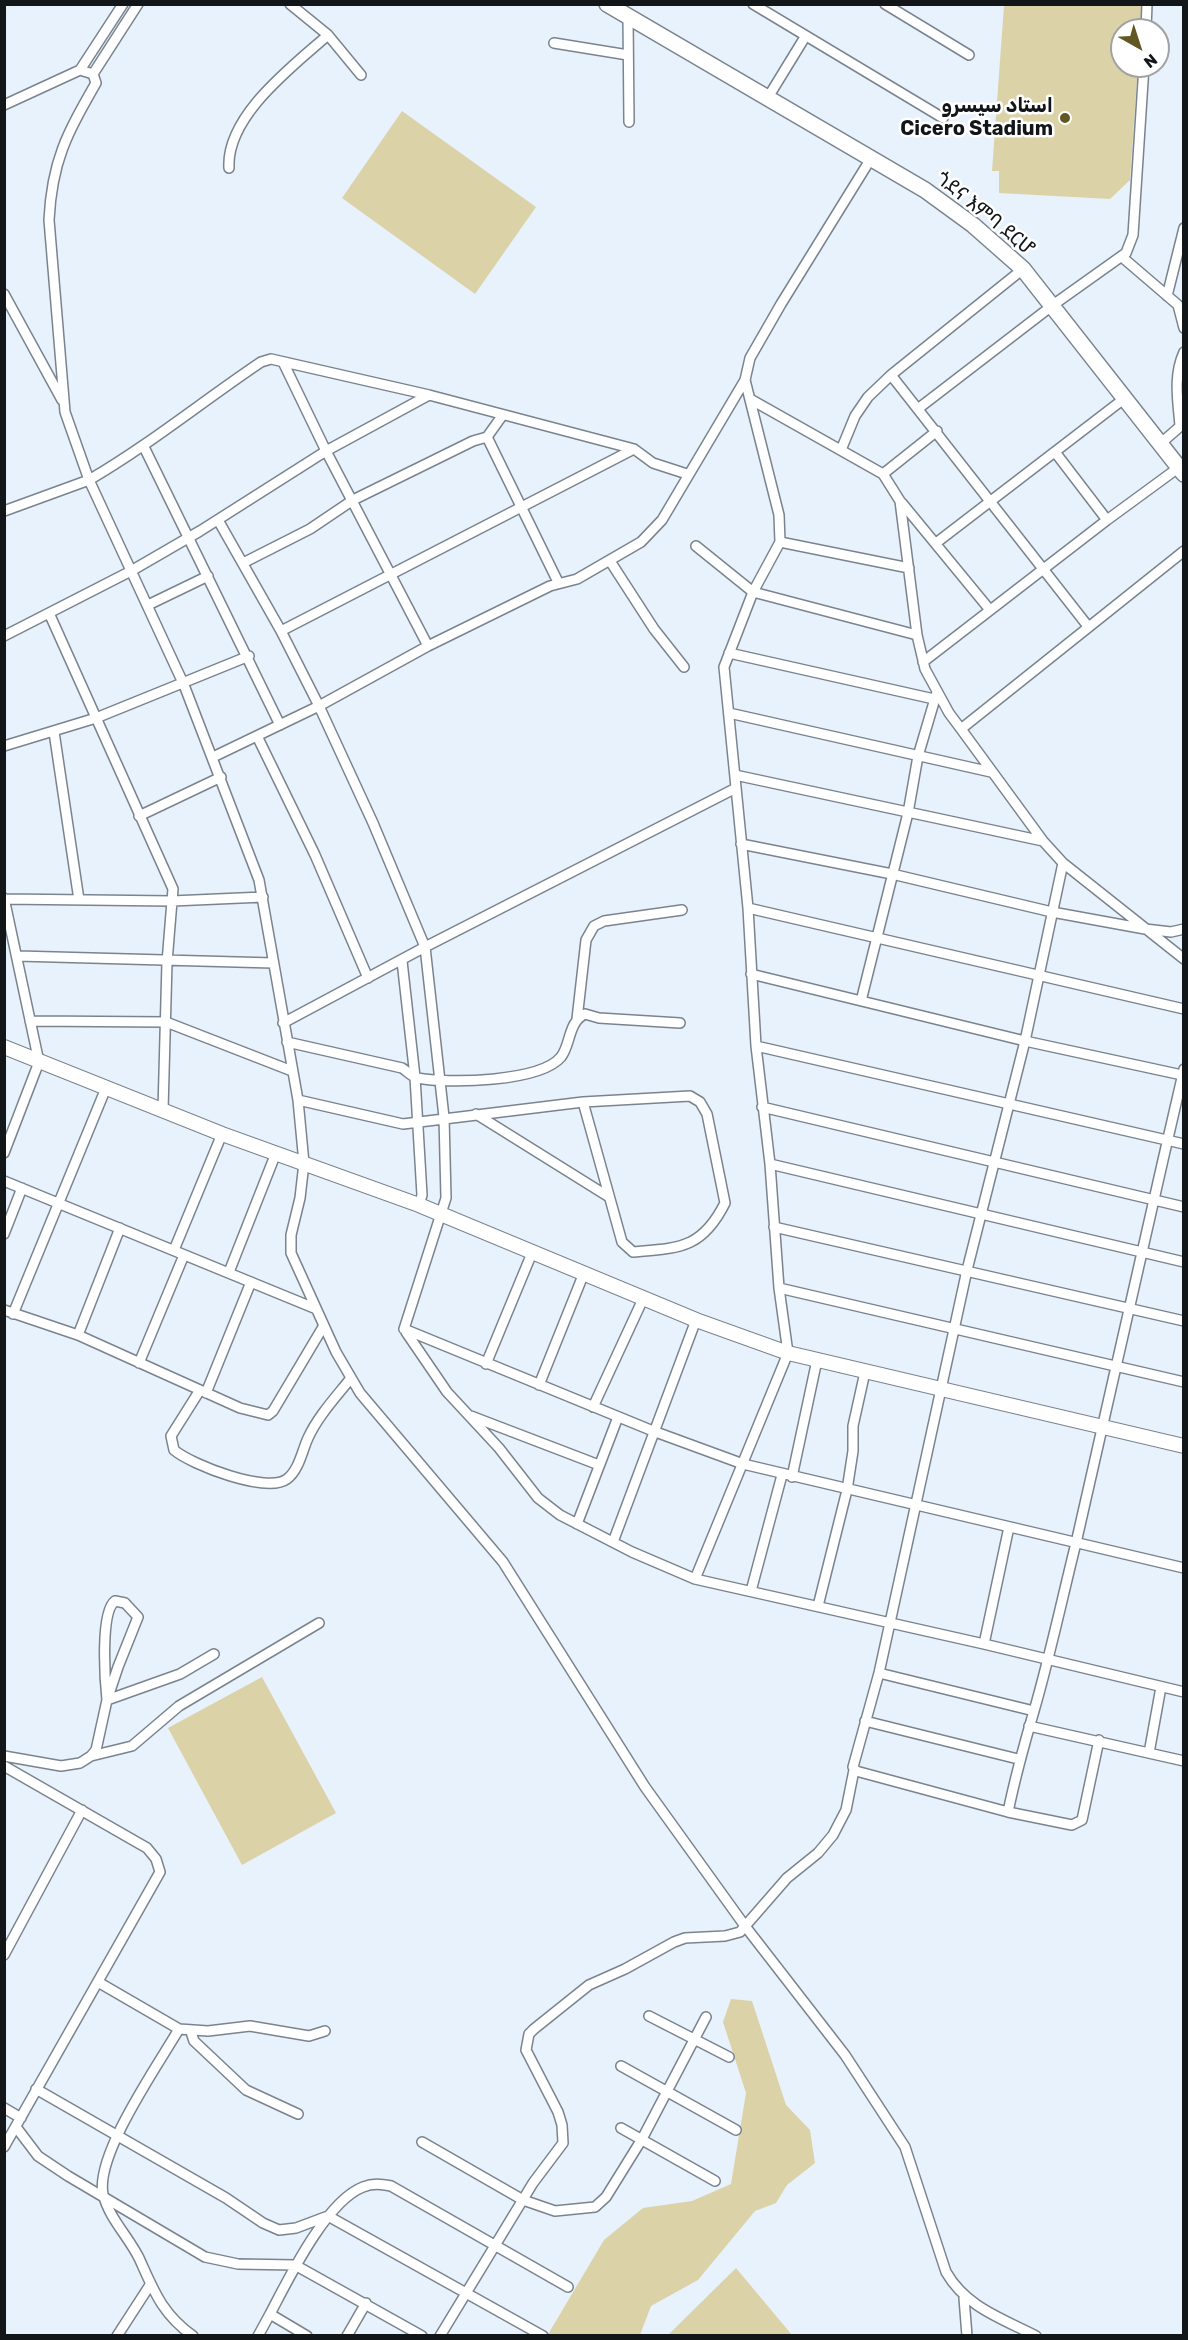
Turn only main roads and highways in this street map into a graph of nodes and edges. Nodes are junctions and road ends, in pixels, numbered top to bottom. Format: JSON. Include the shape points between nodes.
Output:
{"nodes":[{"id":1,"x":607,"y":4,"type":"edge"},
{"id":2,"x":1181,"y":471,"type":"edge"},
{"id":3,"x":4,"y":1047,"type":"edge"},
{"id":4,"x":1184,"y":1446,"type":"edge"}],
"edges":[{"from":1,"to":2,"type":"highway","name":"ጎደና እምባ ደርሆ","via":[[946,205],[1023,269]]},
{"from":3,"to":4,"type":"main road","via":[[222,1134],[419,1205],[643,1299],[788,1353]]}]}
